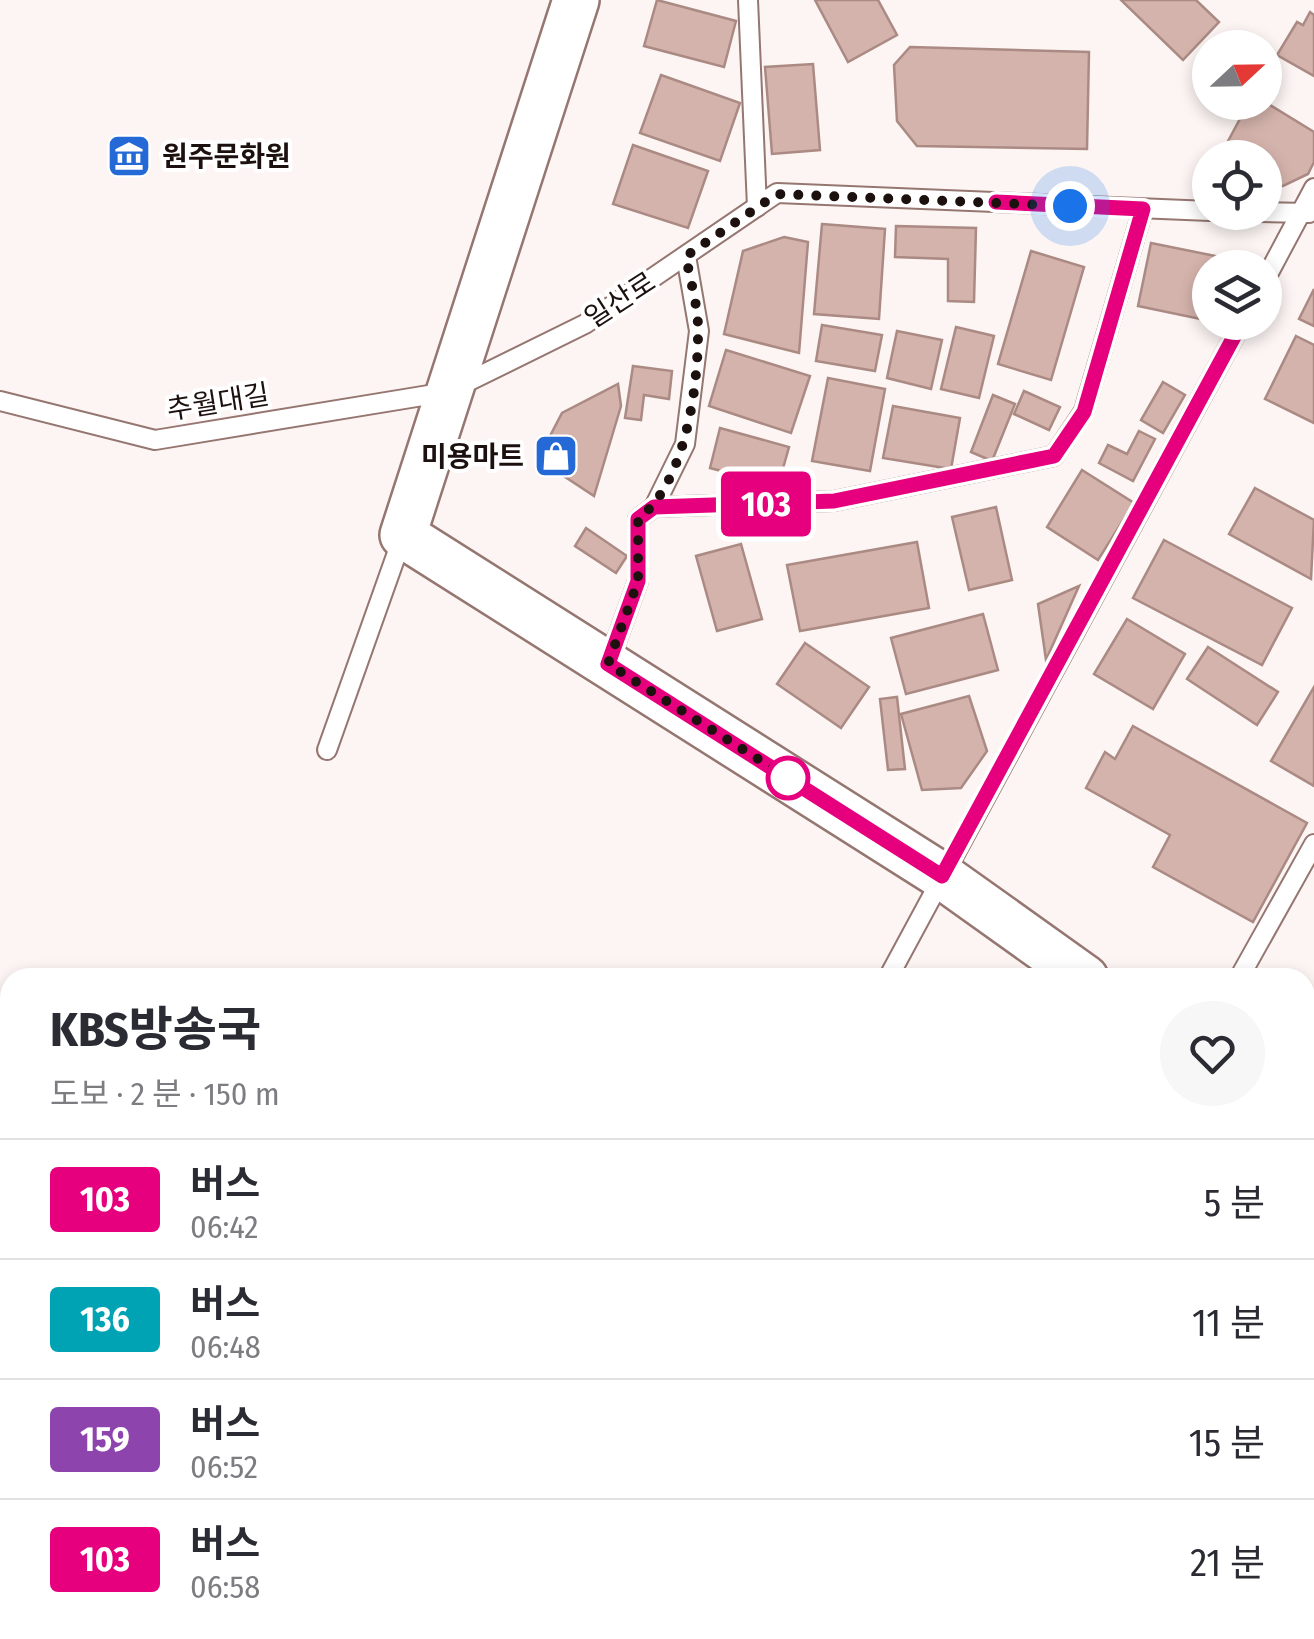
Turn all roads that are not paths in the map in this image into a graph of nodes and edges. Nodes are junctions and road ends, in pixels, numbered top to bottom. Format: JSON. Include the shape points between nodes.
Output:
{"nodes":[{"id":1,"x":576,"y":0,"type":"edge"},
{"id":2,"x":748,"y":0,"type":"edge"},
{"id":3,"x":1314,"y":188,"type":"edge"},
{"id":4,"x":756,"y":207,"type":"junction"},
{"id":5,"x":1143,"y":209,"type":"junction"},
{"id":6,"x":1192,"y":210,"type":"edge"},
{"id":7,"x":1282,"y":212,"type":"edge"},
{"id":8,"x":1307,"y":213,"type":"edge"},
{"id":9,"x":1282,"y":253,"type":"edge"},
{"id":10,"x":686,"y":256,"type":"junction"},
{"id":11,"x":1232,"y":340,"type":"edge"},
{"id":12,"x":447,"y":392,"type":"junction"},
{"id":13,"x":0,"y":400,"type":"edge"},
{"id":14,"x":654,"y":507,"type":"junction"},
{"id":15,"x":404,"y":536,"type":"junction"},
{"id":16,"x":608,"y":664,"type":"junction"},
{"id":17,"x":327,"y":750,"type":"dead end"},
{"id":18,"x":1314,"y":844,"type":"edge"},
{"id":19,"x":942,"y":876,"type":"junction"},
{"id":20,"x":893,"y":968,"type":"edge"},
{"id":21,"x":1071,"y":968,"type":"edge"},
{"id":22,"x":1245,"y":968,"type":"edge"}],
"edges":[{"from":1,"to":12,"type":"street"},
{"from":2,"to":4,"type":"lane"},
{"from":3,"to":8,"type":"lane"},
{"from":4,"to":5,"type":"lane","name":"일산로","via":[[777,194]]},
{"from":4,"to":10,"type":"lane","name":"일산로"},
{"from":5,"to":6,"type":"lane","name":"일산로"},
{"from":5,"to":14,"type":"lane","via":[[1084,412],[1054,456],[834,501]]},
{"from":7,"to":8,"type":"lane"},
{"from":8,"to":9,"type":"lane"},
{"from":10,"to":12,"type":"lane","name":"일산로","via":[[585,324]]},
{"from":10,"to":14,"type":"lane","via":[[699,331],[684,444]]},
{"from":11,"to":19,"type":"lane"},
{"from":12,"to":13,"type":"lane","name":"추월대길","via":[[154,440]]},
{"from":12,"to":15,"type":"street"},
{"from":14,"to":16,"type":"lane","via":[[638,519],[638,581]]},
{"from":15,"to":16,"type":"street"},
{"from":15,"to":17,"type":"lane"},
{"from":16,"to":19,"type":"street"},
{"from":18,"to":22,"type":"lane"},
{"from":19,"to":20,"type":"lane"},
{"from":19,"to":21,"type":"street"}]}
